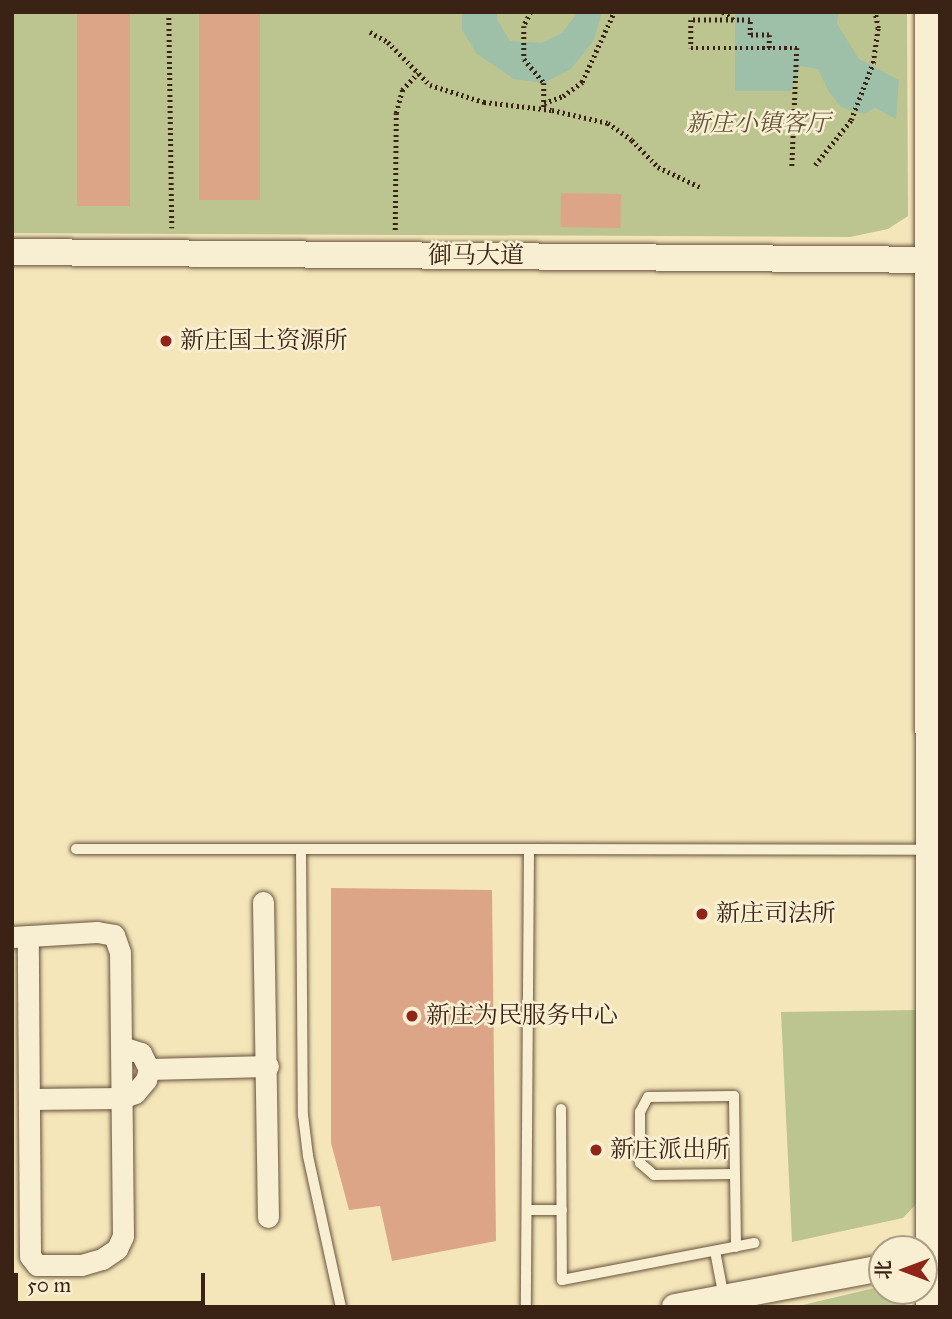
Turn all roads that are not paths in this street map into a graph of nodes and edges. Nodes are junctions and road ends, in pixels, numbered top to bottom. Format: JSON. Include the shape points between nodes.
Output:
{"nodes":[{"id":1,"x":928,"y":12,"type":"edge"},
{"id":2,"x":12,"y":252,"type":"edge"},
{"id":3,"x":934,"y":260,"type":"edge"},
{"id":4,"x":76,"y":849,"type":"dead end"},
{"id":5,"x":529,"y":849,"type":"junction"},
{"id":6,"x":301,"y":850,"type":"junction"},
{"id":7,"x":934,"y":850,"type":"edge"},
{"id":8,"x":263,"y":902,"type":"dead end"},
{"id":9,"x":20,"y":937,"type":"edge"},
{"id":10,"x":121,"y":1047,"type":"junction"},
{"id":11,"x":268,"y":1066,"type":"junction"},
{"id":12,"x":149,"y":1069,"type":"junction"},
{"id":13,"x":121,"y":1098,"type":"junction"},
{"id":14,"x":29,"y":1099,"type":"junction"},
{"id":15,"x":561,"y":1108,"type":"dead end"},
{"id":16,"x":735,"y":1174,"type":"junction"},
{"id":17,"x":527,"y":1210,"type":"junction"},
{"id":18,"x":562,"y":1210,"type":"junction"},
{"id":19,"x":268,"y":1216,"type":"dead end"},
{"id":20,"x":931,"y":1235,"type":"edge"},
{"id":21,"x":754,"y":1243,"type":"dead end"},
{"id":22,"x":736,"y":1247,"type":"junction"},
{"id":23,"x":715,"y":1251,"type":"junction"},
{"id":24,"x":868,"y":1271,"type":"edge"},
{"id":25,"x":724,"y":1298,"type":"junction"},
{"id":26,"x":341,"y":1307,"type":"edge"},
{"id":27,"x":526,"y":1307,"type":"edge"},
{"id":28,"x":675,"y":1307,"type":"edge"}],
"edges":[{"from":1,"to":3,"type":"street"},
{"from":2,"to":3,"type":"street","name":"御马大道"},
{"from":3,"to":7,"type":"street"},
{"from":4,"to":6,"type":"lane"},
{"from":5,"to":6,"type":"lane"},
{"from":5,"to":7,"type":"lane"},
{"from":5,"to":17,"type":"lane"},
{"from":6,"to":26,"type":"lane","via":[[303,1115]]},
{"from":7,"to":20,"type":"street"},
{"from":8,"to":11,"type":"street"},
{"from":9,"to":10,"type":"street","via":[[114,935],[120,952]]},
{"from":9,"to":14,"type":"street"},
{"from":10,"to":12,"type":"street","via":[[141,1053]]},
{"from":10,"to":13,"type":"street"},
{"from":11,"to":12,"type":"street"},
{"from":11,"to":19,"type":"street"},
{"from":12,"to":13,"type":"street","via":[[135,1093]]},
{"from":13,"to":14,"type":"street"},
{"from":13,"to":14,"type":"street","via":[[123,1236],[117,1249],[81,1265],[37,1265],[30,1256]]},
{"from":15,"to":18,"type":"lane"},
{"from":16,"to":16,"type":"lane","via":[[734,1097],[648,1097],[639,1112],[640,1163],[654,1175]]},
{"from":16,"to":22,"type":"lane"},
{"from":17,"to":18,"type":"lane"},
{"from":17,"to":27,"type":"lane"},
{"from":18,"to":23,"type":"lane","via":[[562,1280]]},
{"from":21,"to":22,"type":"lane"},
{"from":22,"to":23,"type":"lane"},
{"from":23,"to":25,"type":"lane"},
{"from":24,"to":25,"type":"street"},
{"from":25,"to":28,"type":"street"}]}
